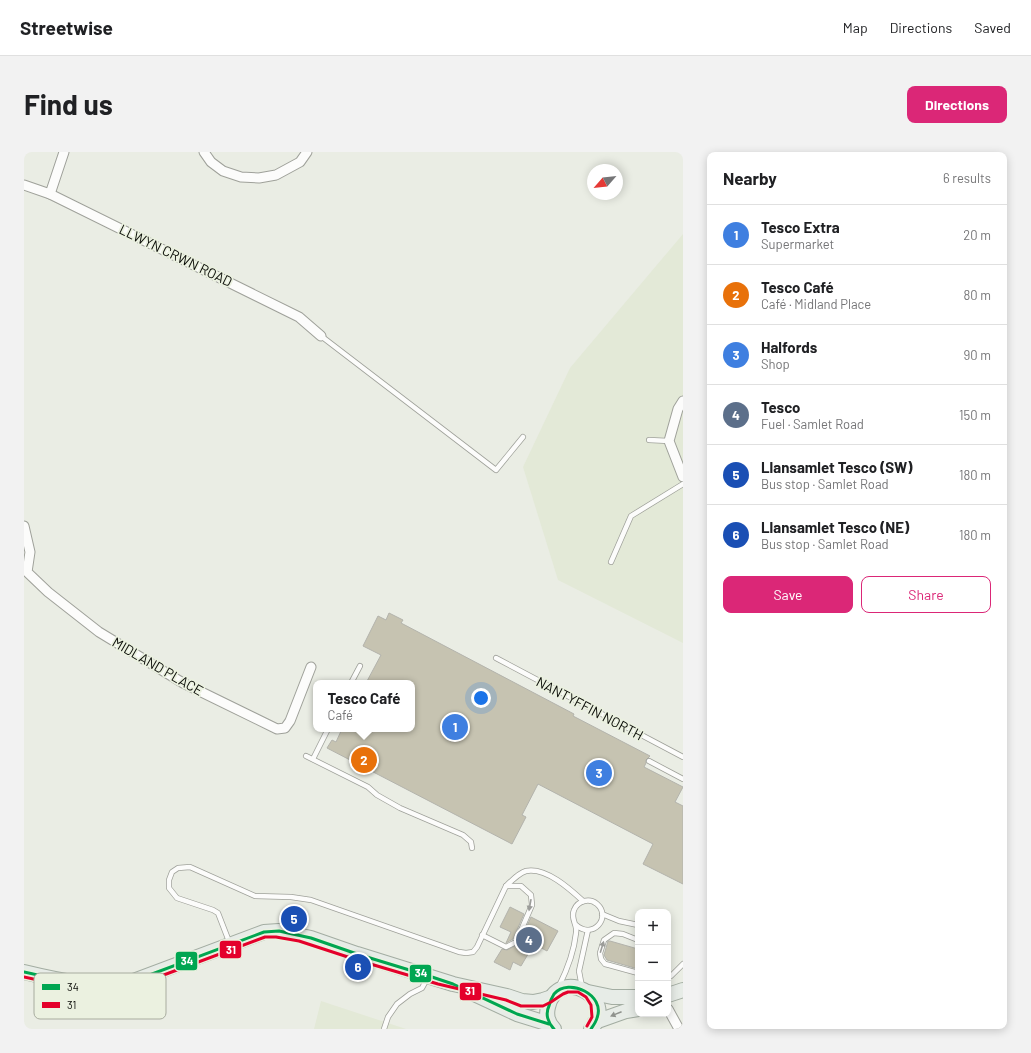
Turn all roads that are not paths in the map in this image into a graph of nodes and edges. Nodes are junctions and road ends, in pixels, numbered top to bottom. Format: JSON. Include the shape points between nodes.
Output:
{"nodes":[{"id":1,"x":64,"y":152,"type":"edge"},
{"id":2,"x":204,"y":152,"type":"edge"},
{"id":3,"x":307,"y":152,"type":"edge"},
{"id":4,"x":24,"y":185,"type":"edge"},
{"id":5,"x":50,"y":194,"type":"junction"},
{"id":6,"x":321,"y":336,"type":"joint"},
{"id":7,"x":683,"y":401,"type":"edge"},
{"id":8,"x":523,"y":436,"type":"dead end"},
{"id":9,"x":649,"y":440,"type":"dead end"},
{"id":10,"x":669,"y":441,"type":"junction"},
{"id":11,"x":683,"y":477,"type":"edge"},
{"id":12,"x":683,"y":484,"type":"edge"},
{"id":13,"x":24,"y":526,"type":"edge"},
{"id":14,"x":610,"y":562,"type":"dead end"},
{"id":15,"x":496,"y":658,"type":"dead end"},
{"id":16,"x":360,"y":666,"type":"dead end"},
{"id":17,"x":311,"y":667,"type":"dead end"},
{"id":18,"x":353,"y":680,"type":"edge"},
{"id":19,"x":326,"y":732,"type":"edge"},
{"id":20,"x":306,"y":756,"type":"dead end"},
{"id":21,"x":683,"y":757,"type":"edge"},
{"id":22,"x":313,"y":759,"type":"junction"},
{"id":23,"x":649,"y":761,"type":"dead end"},
{"id":24,"x":683,"y":778,"type":"edge"},
{"id":25,"x":472,"y":848,"type":"dead end"},
{"id":26,"x":506,"y":886,"type":"junction"},
{"id":27,"x":583,"y":901,"type":"junction"},
{"id":28,"x":602,"y":914,"type":"junction"},
{"id":29,"x":635,"y":924,"type":"edge"},
{"id":30,"x":576,"y":925,"type":"junction"},
{"id":31,"x":588,"y":930,"type":"junction"},
{"id":32,"x":482,"y":934,"type":"junction"},
{"id":33,"x":635,"y":939,"type":"edge"},
{"id":34,"x":230,"y":946,"type":"junction"},
{"id":35,"x":683,"y":964,"type":"edge"},
{"id":36,"x":24,"y":972,"type":"edge"},
{"id":37,"x":635,"y":972,"type":"edge"},
{"id":38,"x":156,"y":973,"type":"edge"},
{"id":39,"x":34,"y":974,"type":"edge"},
{"id":40,"x":429,"y":976,"type":"junction"},
{"id":41,"x":671,"y":976,"type":"edge"},
{"id":42,"x":452,"y":984,"type":"junction"},
{"id":43,"x":585,"y":990,"type":"junction"},
{"id":44,"x":683,"y":990,"type":"edge"},
{"id":45,"x":555,"y":994,"type":"junction"},
{"id":46,"x":671,"y":994,"type":"edge"},
{"id":47,"x":635,"y":997,"type":"edge"},
{"id":48,"x":683,"y":998,"type":"edge"},
{"id":49,"x":671,"y":1002,"type":"edge"},
{"id":50,"x":635,"y":1009,"type":"edge"},
{"id":51,"x":671,"y":1015,"type":"edge"},
{"id":52,"x":593,"y":1026,"type":"edge"},
{"id":53,"x":552,"y":1027,"type":"edge"},
{"id":54,"x":384,"y":1029,"type":"edge"},
{"id":55,"x":678,"y":1029,"type":"edge"}],
"edges":[{"from":1,"to":5,"type":"street"},
{"from":2,"to":3,"type":"street","via":[[211,162],[223,171],[241,177],[259,178],[276,175],[300,162]]},
{"from":4,"to":5,"type":"street","name":"LLWYN CRWN ROAD"},
{"from":5,"to":6,"type":"street","name":"LLWYN CRWN ROAD","via":[[299,317]]},
{"from":6,"to":8,"type":"lane","via":[[496,470]]},
{"from":7,"to":10,"type":"street","via":[[678,409]]},
{"from":9,"to":10,"type":"lane"},
{"from":10,"to":11,"type":"street"},
{"from":12,"to":14,"type":"lane","via":[[631,516]]},
{"from":13,"to":17,"type":"street","name":"MIDLAND PLACE","via":[[30,552],[27,572],[99,632],[189,686],[277,729],[285,728]]},
{"from":15,"to":21,"type":"lane","name":"NANTYFFIN NORTH"},
{"from":16,"to":18,"type":"lane"},
{"from":19,"to":22,"type":"lane"},
{"from":20,"to":22,"type":"lane"},
{"from":22,"to":25,"type":"lane","via":[[368,787],[400,808],[463,836],[471,842]]},
{"from":23,"to":24,"type":"lane"},
{"from":26,"to":27,"type":"lane","via":[[526,871],[539,872],[568,887]]},
{"from":26,"to":32,"type":"lane"},
{"from":26,"to":32,"type":"lane","one_way":true,"via":[[521,886],[531,894],[532,905],[516,942],[506,947]]},
{"from":27,"to":28,"type":"lane","via":[[596,903]]},
{"from":27,"to":30,"type":"lane","via":[[573,911],[572,916]]},
{"from":28,"to":29,"type":"lane"},
{"from":28,"to":31,"type":"lane","via":[[597,927]]},
{"from":30,"to":31,"type":"lane"},
{"from":30,"to":45,"type":"lane","via":[[577,932],[567,970]]},
{"from":31,"to":43,"type":"lane","via":[[579,971]]},
{"from":32,"to":34,"type":"lane","via":[[473,952],[466,953],[311,900],[255,896],[190,867],[178,868],[172,872],[168,880],[173,894],[177,898],[218,913]]},
{"from":37,"to":33,"type":"lane","one_way":true,"via":[[605,964],[600,953],[604,940],[614,933]]},
{"from":34,"to":38,"type":"main road"},
{"from":34,"to":40,"type":"main road","via":[[264,932],[279,931],[311,938]]},
{"from":35,"to":41,"type":"lane"},
{"from":36,"to":39,"type":"main road"},
{"from":40,"to":42,"type":"main road"},
{"from":40,"to":54,"type":"lane","via":[[422,988],[397,1004]]},
{"from":42,"to":45,"type":"main road","via":[[522,1001],[543,1000]]},
{"from":42,"to":53,"type":"main road"},
{"from":43,"to":45,"type":"main road","via":[[576,986]]},
{"from":43,"to":47,"type":"main road","via":[[612,997]]},
{"from":43,"to":52,"type":"main road","via":[[593,996],[598,1009]]},
{"from":44,"to":46,"type":"main road"},
{"from":45,"to":53,"type":"main road","via":[[547,1009]]},
{"from":48,"to":49,"type":"main road"},
{"from":50,"to":52,"type":"main road","one_way":true,"via":[[626,1010]]},
{"from":51,"to":55,"type":"street"}]}
